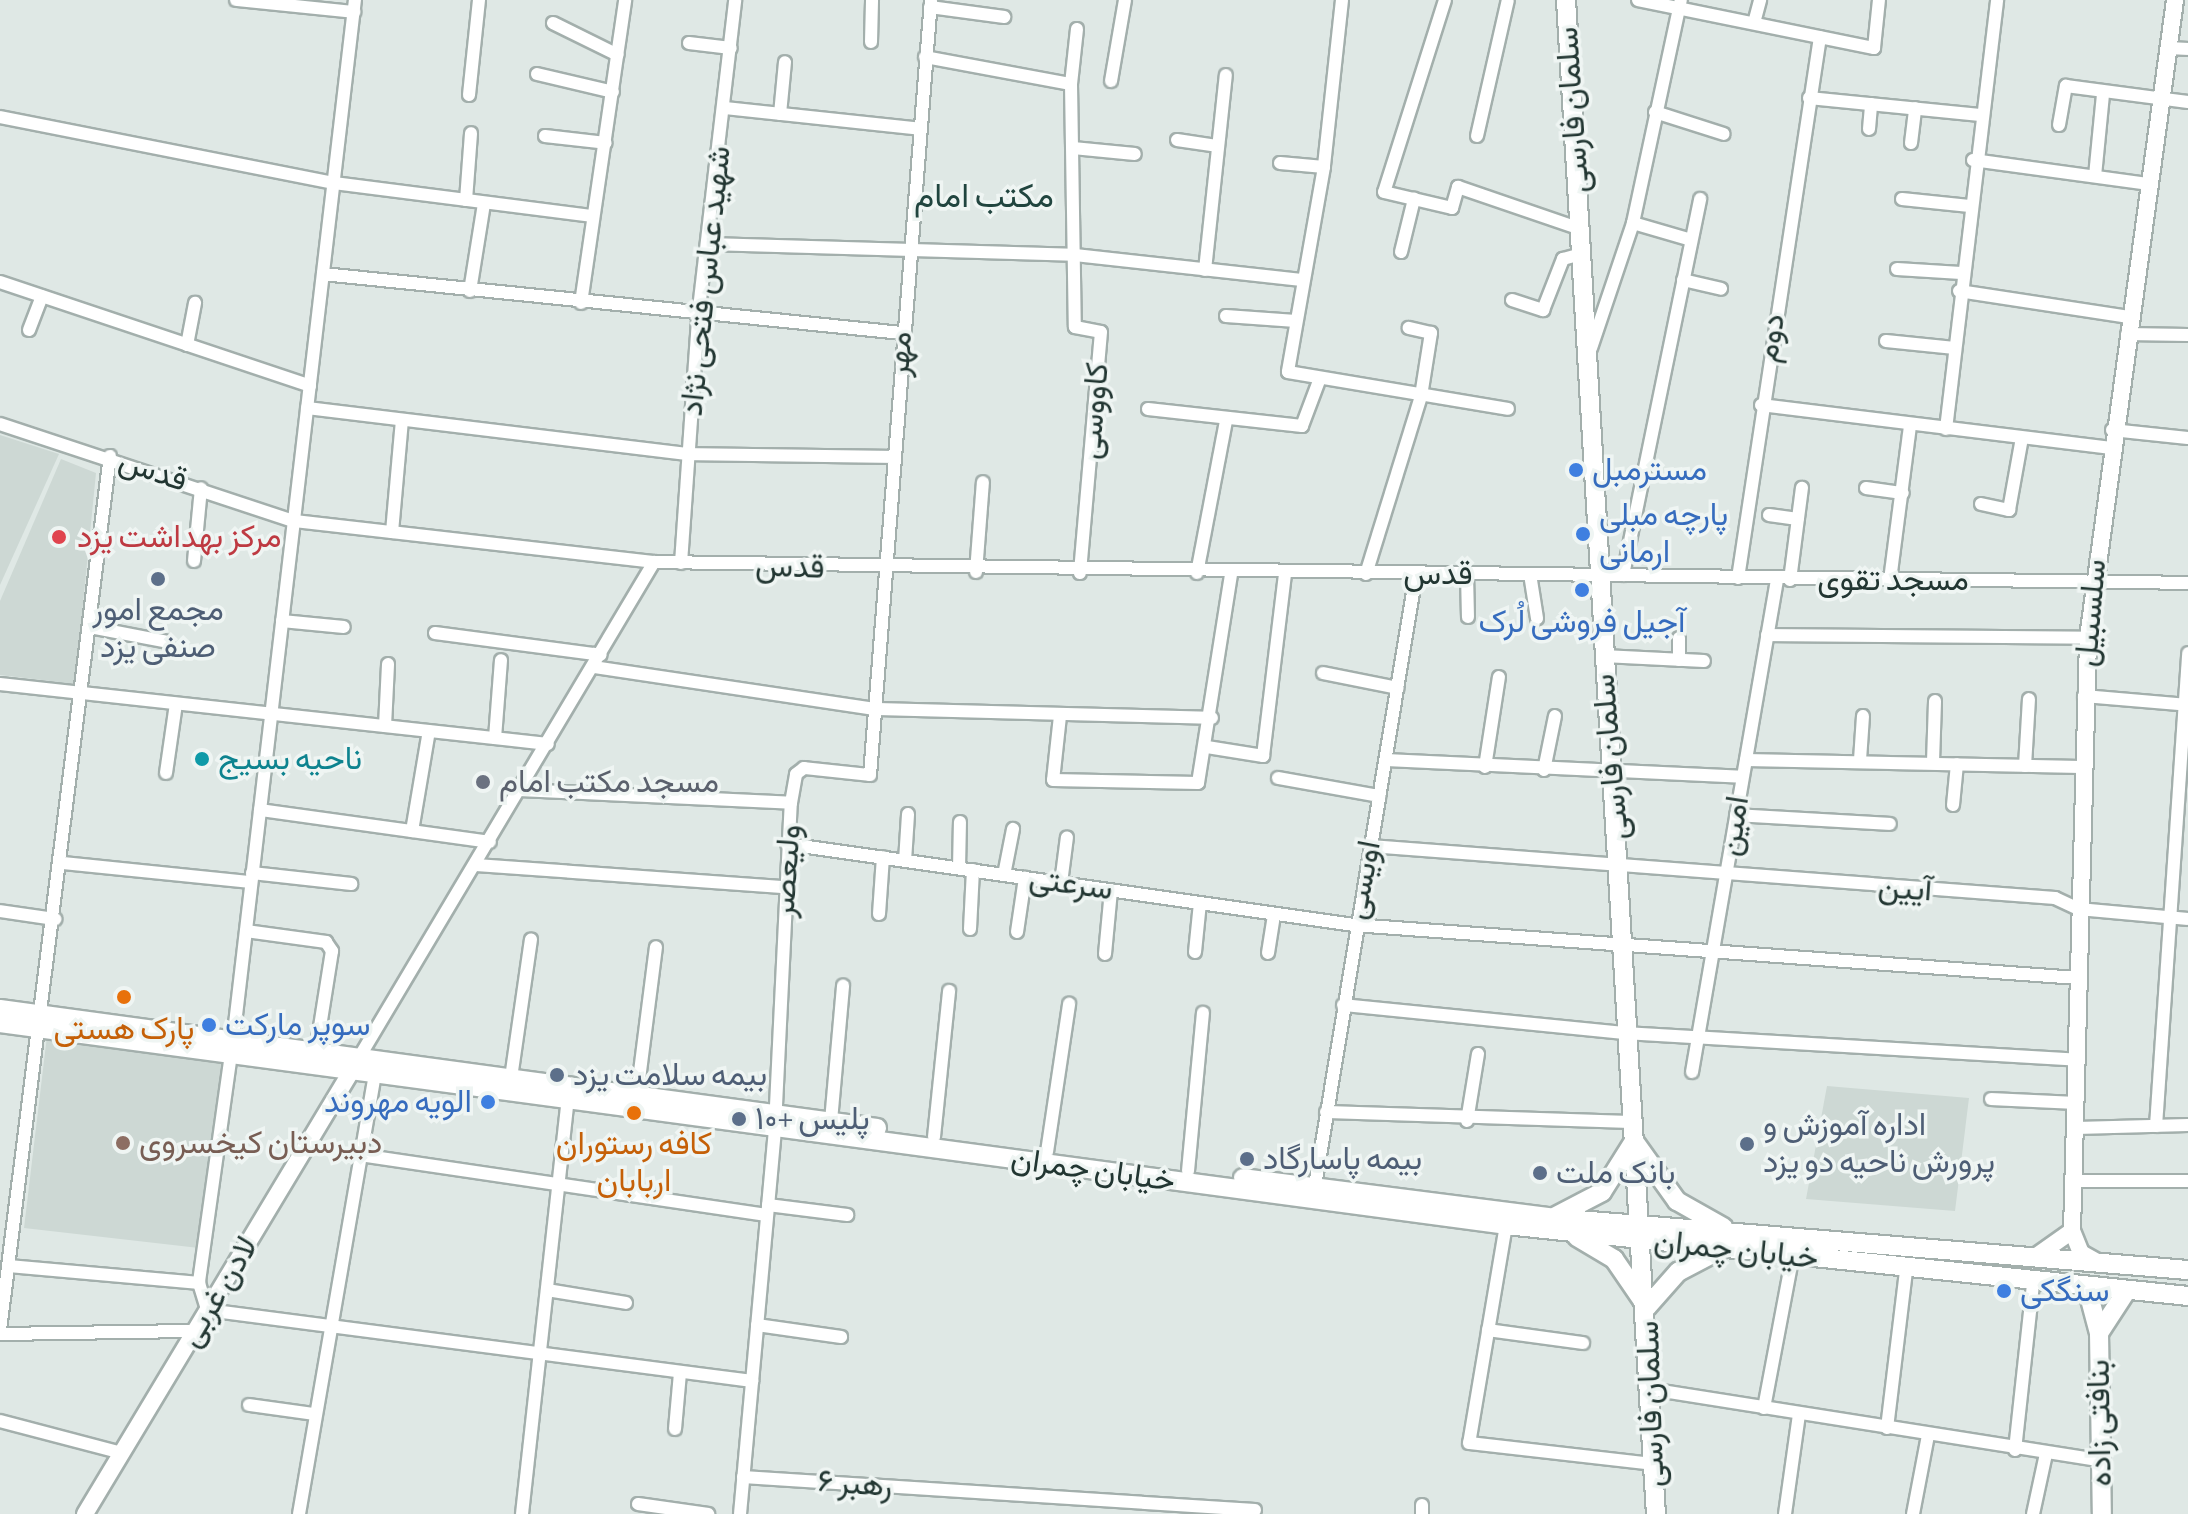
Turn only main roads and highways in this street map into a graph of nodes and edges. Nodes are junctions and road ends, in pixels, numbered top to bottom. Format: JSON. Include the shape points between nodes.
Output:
{"nodes":[{"id":1,"x":1566,"y":0,"type":"edge"},
{"id":2,"x":0,"y":1009,"type":"edge"},
{"id":3,"x":41,"y":1022,"type":"junction"},
{"id":4,"x":0,"y":1023,"type":"edge"},
{"id":5,"x":232,"y":1047,"type":"junction"},
{"id":6,"x":356,"y":1064,"type":"junction"},
{"id":7,"x":775,"y":1119,"type":"junction"},
{"id":8,"x":1633,"y":1132,"type":"junction"},
{"id":9,"x":1555,"y":1224,"type":"junction"},
{"id":10,"x":1642,"y":1231,"type":"junction"},
{"id":11,"x":1730,"y":1239,"type":"junction"},
{"id":12,"x":1795,"y":1246,"type":"junction"},
{"id":13,"x":2188,"y":1270,"type":"edge"},
{"id":14,"x":2087,"y":1288,"type":"junction"},
{"id":15,"x":2127,"y":1290,"type":"junction"},
{"id":16,"x":2188,"y":1296,"type":"edge"},
{"id":17,"x":1647,"y":1307,"type":"junction"},
{"id":18,"x":2099,"y":1333,"type":"junction"},
{"id":19,"x":1656,"y":1514,"type":"edge"},
{"id":20,"x":2102,"y":1514,"type":"edge"}],
"edges":[{"from":1,"to":8,"type":"main road","name":"سلمان فارسی","via":[[1591,348],[1598,573]]},
{"from":2,"to":3,"type":"main road","name":"خیابان چمران"},
{"from":3,"to":4,"type":"main road","name":"خیابان چمران"},
{"from":3,"to":5,"type":"main road","name":"خیابان چمران"},
{"from":5,"to":6,"type":"main road","name":"خیابان چمران"},
{"from":5,"to":6,"type":"main road","name":"خیابان چمران","via":[[316,1052]]},
{"from":6,"to":7,"type":"main road","name":"خیابان چمران","via":[[511,1078]]},
{"from":6,"to":7,"type":"main road","name":"خیابان چمران","via":[[375,1073],[568,1099]]},
{"from":7,"to":9,"type":"main road","name":"خیابان چمران","via":[[831,1121],[1315,1186]]},
{"from":7,"to":9,"type":"main road","name":"خیابان چمران","via":[[1506,1225]]},
{"from":8,"to":9,"type":"main road","via":[[1602,1192]]},
{"from":8,"to":10,"type":"main road","name":"سلمان فارسی"},
{"from":8,"to":11,"type":"main road","via":[[1677,1201]]},
{"from":9,"to":10,"type":"main road","name":"خیابان چمران"},
{"from":9,"to":17,"type":"main road","via":[[1614,1259]]},
{"from":10,"to":11,"type":"main road","name":"خیابان چمران"},
{"from":10,"to":17,"type":"main road","name":"سلمان فارسی"},
{"from":11,"to":12,"type":"main road","name":"خیابان چمران"},
{"from":11,"to":17,"type":"main road","via":[[1700,1256]]},
{"from":12,"to":13,"type":"main road","name":"خیابان چمران"},
{"from":12,"to":14,"type":"main road","name":"خیابان چمران","via":[[1906,1270]]},
{"from":14,"to":15,"type":"main road","name":"خیابان چمران"},
{"from":14,"to":18,"type":"main road","name":"بنافتی زاده"},
{"from":15,"to":16,"type":"main road","name":"خیابان چمران"},
{"from":15,"to":18,"type":"main road","name":"بنافتی زاده"},
{"from":17,"to":19,"type":"main road","name":"سلمان فارسی"},
{"from":18,"to":20,"type":"main road","name":"بنافتی زاده"}]}
